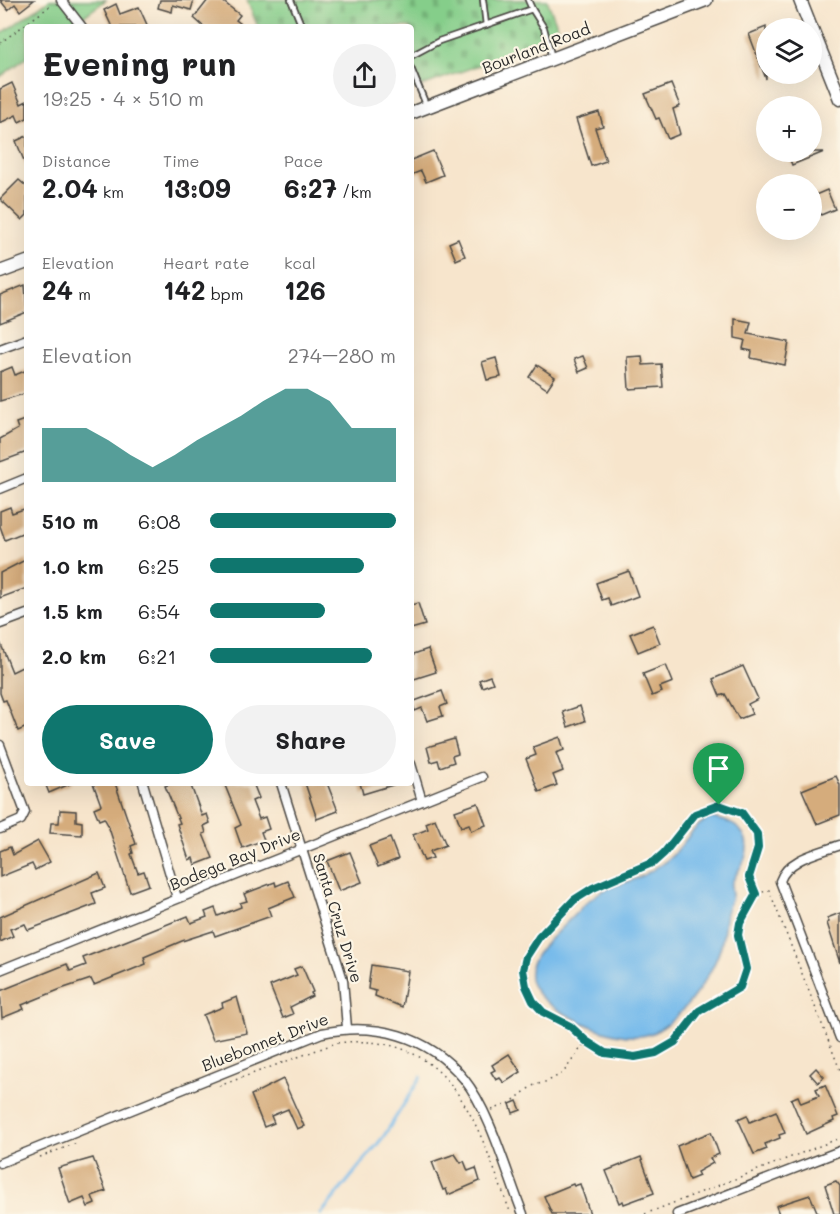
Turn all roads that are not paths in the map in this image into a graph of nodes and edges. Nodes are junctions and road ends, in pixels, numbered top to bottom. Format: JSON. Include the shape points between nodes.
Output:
{"nodes":[{"id":1,"x":60,"y":0,"type":"edge"},
{"id":2,"x":291,"y":0,"type":"edge"},
{"id":3,"x":483,"y":0,"type":"edge"},
{"id":4,"x":528,"y":0,"type":"edge"},
{"id":5,"x":706,"y":0,"type":"edge"},
{"id":6,"x":800,"y":0,"type":"edge"},
{"id":7,"x":532,"y":9,"type":"junction"},
{"id":8,"x":807,"y":18,"type":"edge"},
{"id":9,"x":80,"y":24,"type":"edge"},
{"id":10,"x":301,"y":24,"type":"edge"},
{"id":11,"x":486,"y":25,"type":"junction"},
{"id":12,"x":414,"y":54,"type":"edge"},
{"id":13,"x":822,"y":56,"type":"edge"},
{"id":14,"x":552,"y":60,"type":"junction"},
{"id":15,"x":414,"y":75,"type":"edge"},
{"id":16,"x":840,"y":99,"type":"edge"},
{"id":17,"x":427,"y":107,"type":"junction"},
{"id":18,"x":414,"y":112,"type":"edge"},
{"id":19,"x":24,"y":263,"type":"edge"},
{"id":20,"x":0,"y":272,"type":"edge"},
{"id":21,"x":24,"y":340,"type":"edge"},
{"id":22,"x":0,"y":349,"type":"edge"},
{"id":23,"x":24,"y":479,"type":"edge"},
{"id":24,"x":0,"y":489,"type":"edge"},
{"id":25,"x":24,"y":615,"type":"edge"},
{"id":26,"x":0,"y":624,"type":"edge"},
{"id":27,"x":0,"y":745,"type":"edge"},
{"id":28,"x":414,"y":774,"type":"edge"},
{"id":29,"x":482,"y":777,"type":"dead end"},
{"id":30,"x":144,"y":786,"type":"edge"},
{"id":31,"x":282,"y":786,"type":"edge"},
{"id":32,"x":422,"y":801,"type":"junction"},
{"id":33,"x":0,"y":829,"type":"edge"},
{"id":34,"x":840,"y":845,"type":"edge"},
{"id":35,"x":302,"y":849,"type":"junction"},
{"id":36,"x":177,"y":898,"type":"junction"},
{"id":37,"x":0,"y":970,"type":"edge"},
{"id":38,"x":347,"y":1028,"type":"junction"},
{"id":39,"x":840,"y":1038,"type":"edge"},
{"id":40,"x":840,"y":1151,"type":"edge"},
{"id":41,"x":0,"y":1163,"type":"edge"},
{"id":42,"x":523,"y":1214,"type":"edge"},
{"id":43,"x":677,"y":1214,"type":"edge"}],
"edges":[{"from":1,"to":9,"type":"street"},
{"from":2,"to":10,"type":"lane"},
{"from":3,"to":11,"type":"lane"},
{"from":4,"to":7,"type":"lane"},
{"from":5,"to":14,"type":"main road","name":"Bourland Road"},
{"from":6,"to":8,"type":"main road"},
{"from":7,"to":11,"type":"lane"},
{"from":7,"to":14,"type":"lane","via":[[544,28]]},
{"from":11,"to":12,"type":"lane"},
{"from":13,"to":16,"type":"main road"},
{"from":14,"to":17,"type":"main road","name":"Bourland Road"},
{"from":15,"to":17,"type":"lane"},
{"from":17,"to":18,"type":"main road","name":"Bourland Road"},
{"from":19,"to":20,"type":"main road"},
{"from":21,"to":22,"type":"street"},
{"from":23,"to":24,"type":"street"},
{"from":25,"to":26,"type":"street"},
{"from":27,"to":33,"type":"street","via":[[25,812],[21,820]]},
{"from":28,"to":32,"type":"street"},
{"from":29,"to":32,"type":"street","name":"Bodega Bay Drive"},
{"from":30,"to":36,"type":"street"},
{"from":31,"to":35,"type":"street","name":"Santa Cruz Drive"},
{"from":32,"to":35,"type":"street","name":"Bodega Bay Drive"},
{"from":34,"to":39,"type":"street","via":[[784,870],[780,881]]},
{"from":35,"to":36,"type":"street","name":"Bodega Bay Drive"},
{"from":35,"to":38,"type":"street","name":"Santa Cruz Drive","via":[[343,980]]},
{"from":36,"to":37,"type":"street","name":"Bodega Bay Drive"},
{"from":38,"to":41,"type":"street","name":"Bluebonnet Drive","via":[[322,1033]]},
{"from":38,"to":42,"type":"street","name":"Bluebonnet Drive","via":[[398,1034],[435,1051],[464,1079],[482,1110]]},
{"from":40,"to":43,"type":"street"}]}
